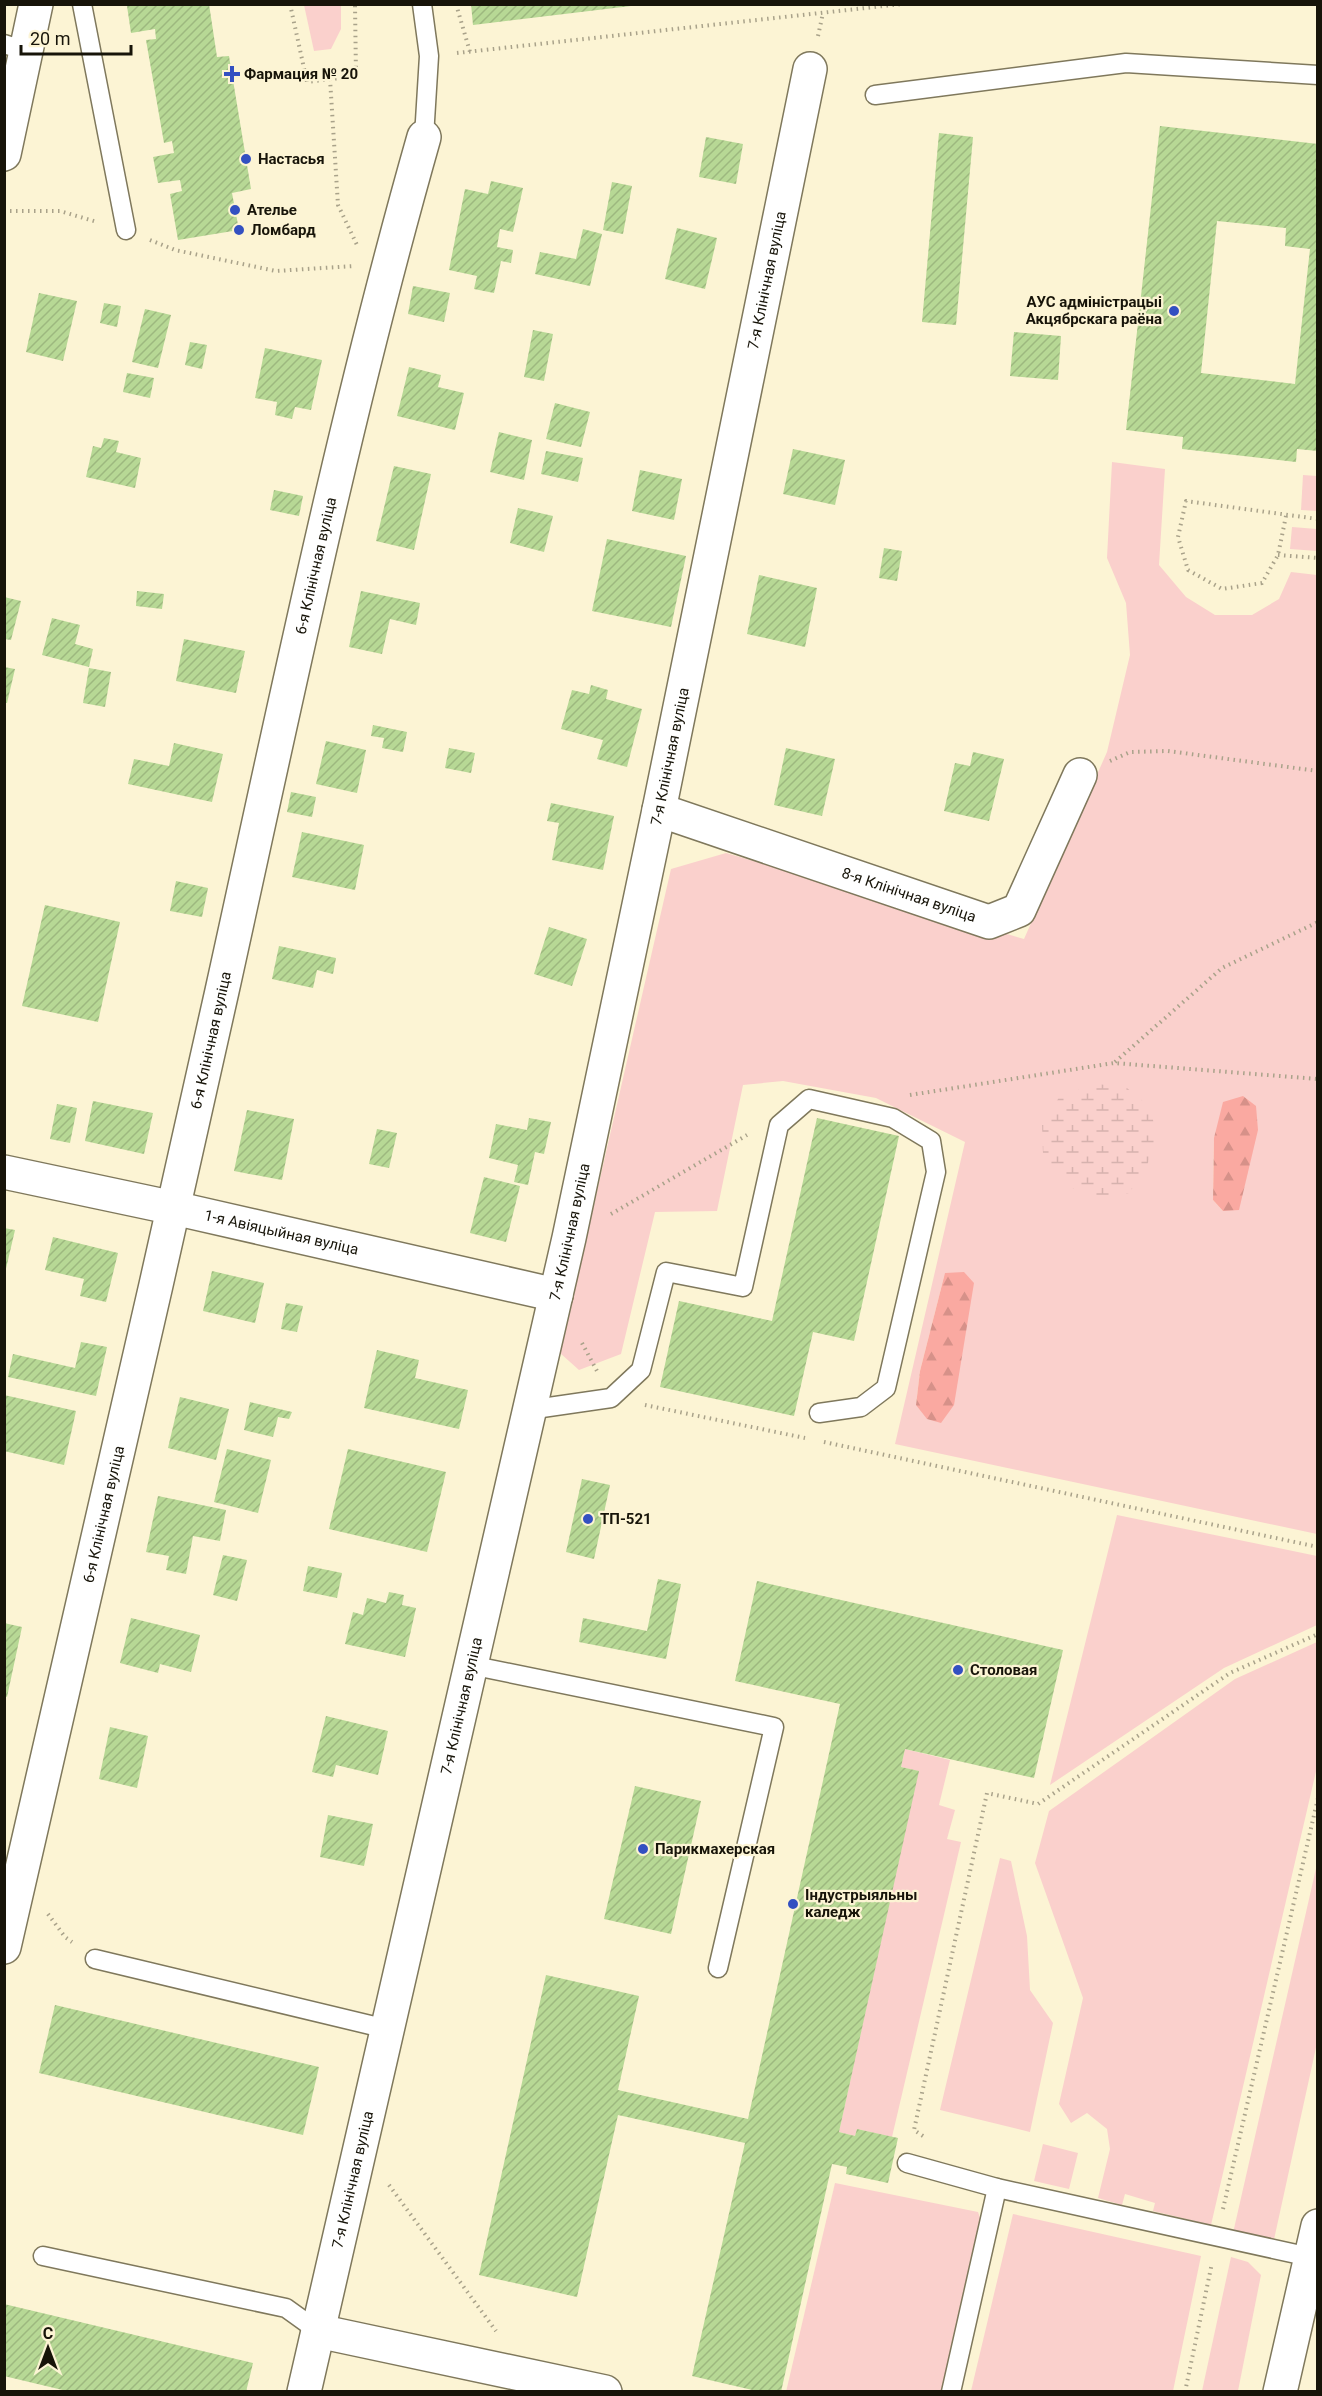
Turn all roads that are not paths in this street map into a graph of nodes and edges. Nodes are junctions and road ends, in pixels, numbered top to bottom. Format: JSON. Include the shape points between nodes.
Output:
{"nodes":[{"id":1,"x":36,"y":4,"type":"edge"},
{"id":2,"x":82,"y":4,"type":"edge"},
{"id":3,"x":422,"y":4,"type":"edge"},
{"id":4,"x":15,"y":47,"type":"edge"},
{"id":5,"x":810,"y":69,"type":"dead end"},
{"id":6,"x":1317,"y":75,"type":"edge"},
{"id":7,"x":875,"y":94,"type":"dead end"},
{"id":8,"x":424,"y":136,"type":"joint"},
{"id":9,"x":4,"y":154,"type":"edge"},
{"id":10,"x":126,"y":230,"type":"road end"},
{"id":11,"x":1080,"y":775,"type":"road end"},
{"id":12,"x":659,"y":810,"type":"junction"},
{"id":13,"x":4,"y":1172,"type":"edge"},
{"id":14,"x":174,"y":1208,"type":"junction"},
{"id":15,"x":556,"y":1295,"type":"junction"},
{"id":16,"x":528,"y":1410,"type":"junction"},
{"id":17,"x":819,"y":1413,"type":"dead end"},
{"id":18,"x":470,"y":1665,"type":"junction"},
{"id":19,"x":4,"y":1947,"type":"edge"},
{"id":20,"x":95,"y":1959,"type":"dead end"},
{"id":21,"x":718,"y":1968,"type":"dead end"},
{"id":22,"x":387,"y":2029,"type":"junction"},
{"id":23,"x":907,"y":2163,"type":"dead end"},
{"id":24,"x":997,"y":2188,"type":"junction"},
{"id":25,"x":1314,"y":2241,"type":"edge"},
{"id":26,"x":43,"y":2256,"type":"dead end"},
{"id":27,"x":318,"y":2331,"type":"junction"},
{"id":28,"x":304,"y":2391,"type":"edge"},
{"id":29,"x":603,"y":2391,"type":"edge"},
{"id":30,"x":951,"y":2391,"type":"edge"},
{"id":31,"x":1280,"y":2391,"type":"edge"}],
"edges":[{"from":1,"to":4,"type":"street"},
{"from":2,"to":10,"type":"lane"},
{"from":3,"to":8,"type":"lane","via":[[429,56]]},
{"from":4,"to":9,"type":"street"},
{"from":5,"to":12,"type":"street","name":"7-я Клінічная вуліца"},
{"from":6,"to":7,"type":"lane","via":[[1126,63]]},
{"from":8,"to":14,"type":"street","name":"6-я Клінічная вуліца","via":[[383,281],[338,468]]},
{"from":11,"to":12,"type":"street","name":"8-я Клінічная вуліца","via":[[1019,910],[989,922]]},
{"from":12,"to":15,"type":"street","name":"7-я Клінічная вуліца"},
{"from":13,"to":14,"type":"street","name":"1-я Авіяцыйная вуліца"},
{"from":14,"to":15,"type":"street","name":"1-я Авіяцыйная вуліца"},
{"from":14,"to":19,"type":"street","name":"6-я Клінічная вуліца"},
{"from":15,"to":16,"type":"street","name":"7-я Клінічная вуліца"},
{"from":16,"to":17,"type":"lane","via":[[611,1398],[641,1370],[666,1272],[742,1287],[779,1125],[809,1099],[893,1118],[931,1141],[936,1172],[886,1388],[861,1407]]},
{"from":16,"to":18,"type":"street","name":"7-я Клінічная вуліца"},
{"from":18,"to":21,"type":"lane","via":[[774,1727]]},
{"from":18,"to":22,"type":"street","name":"7-я Клінічная вуліца"},
{"from":20,"to":22,"type":"lane"},
{"from":22,"to":27,"type":"street","name":"7-я Клінічная вуліца"},
{"from":23,"to":24,"type":"lane"},
{"from":24,"to":25,"type":"lane","via":[[1217,2238]]},
{"from":24,"to":30,"type":"lane"},
{"from":25,"to":31,"type":"street"},
{"from":26,"to":27,"type":"lane","via":[[286,2308]]},
{"from":27,"to":28,"type":"street","name":"7-я Клінічная вуліца"},
{"from":27,"to":29,"type":"street"}]}
